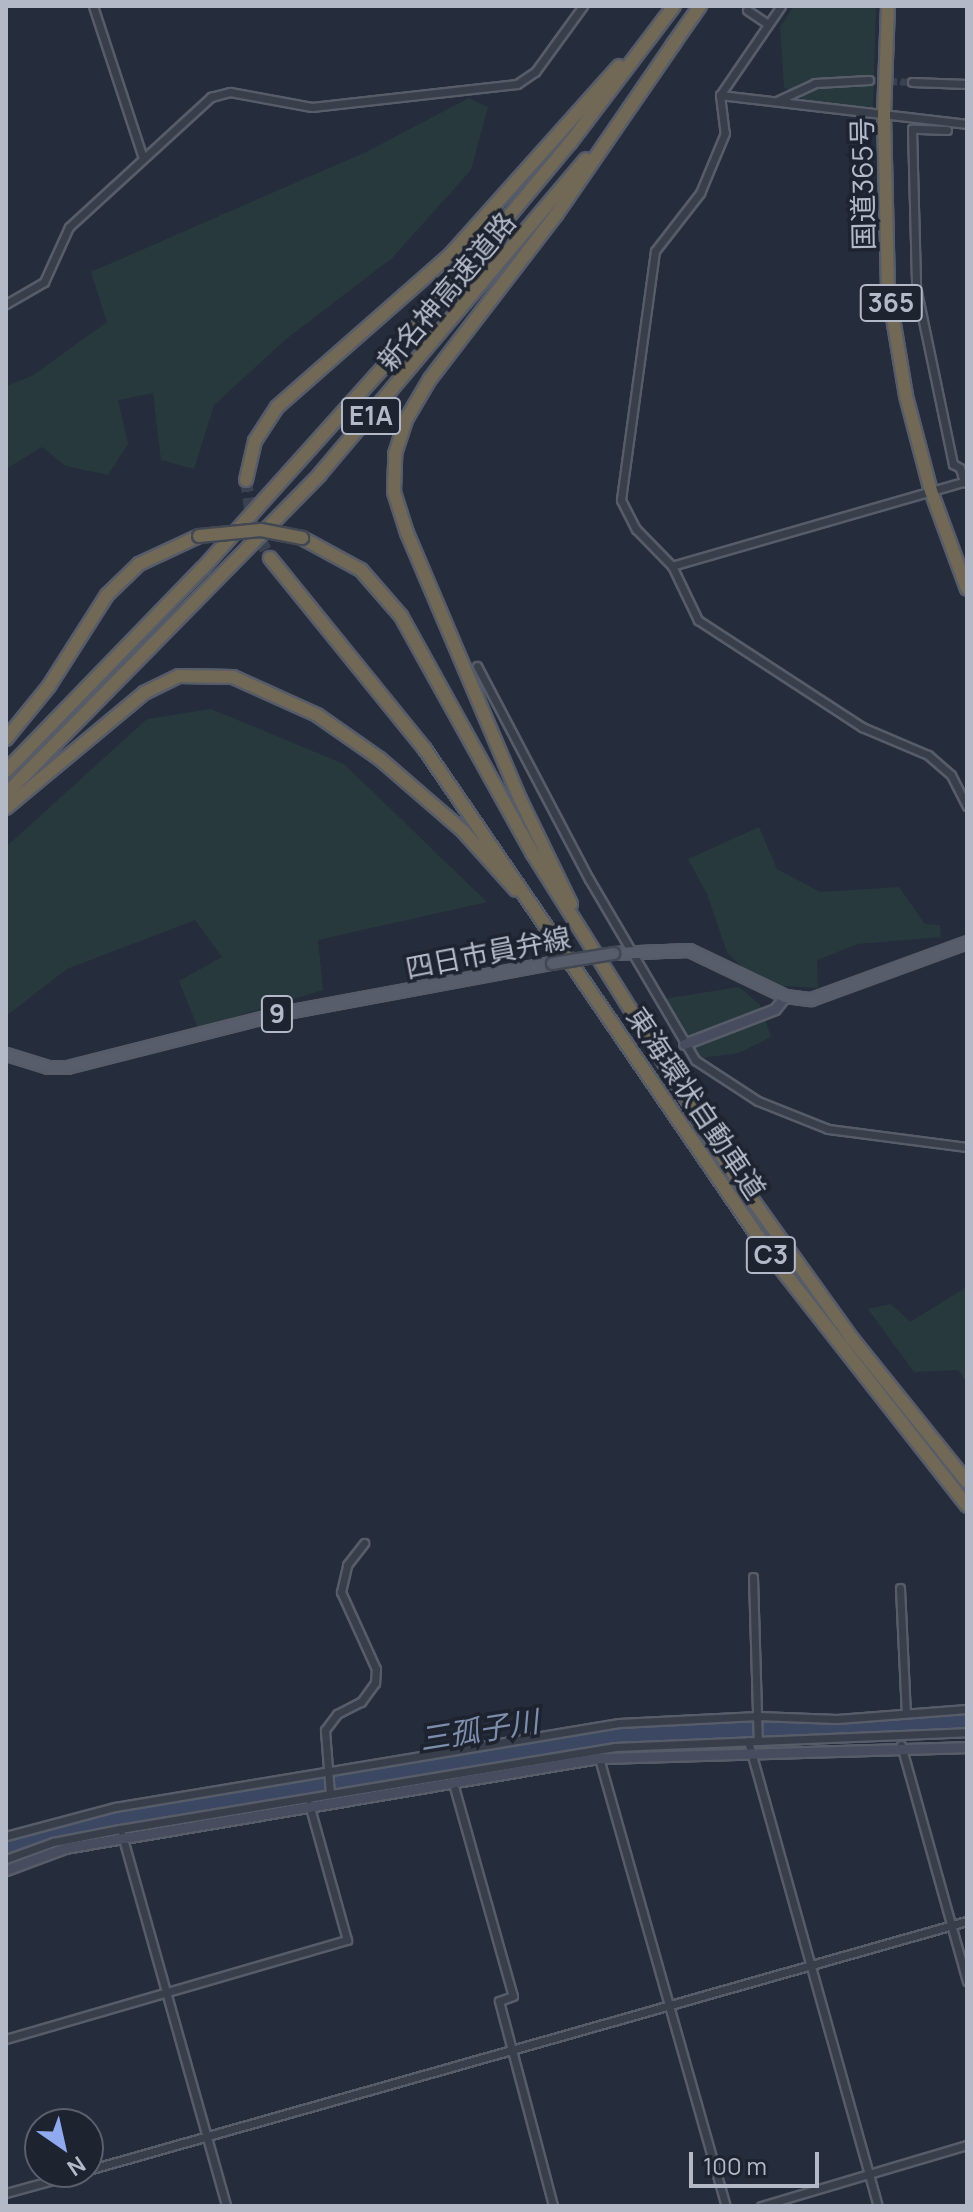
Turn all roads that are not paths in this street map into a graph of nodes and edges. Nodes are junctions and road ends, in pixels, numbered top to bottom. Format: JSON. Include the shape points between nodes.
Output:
{"nodes":[{"id":1,"x":93,"y":6,"type":"edge"},
{"id":2,"x":583,"y":6,"type":"edge"},
{"id":3,"x":672,"y":6,"type":"edge"},
{"id":4,"x":700,"y":6,"type":"edge"},
{"id":5,"x":781,"y":6,"type":"edge"},
{"id":6,"x":888,"y":6,"type":"edge"},
{"id":7,"x":747,"y":10,"type":"dead end"},
{"id":8,"x":768,"y":24,"type":"junction"},
{"id":9,"x":675,"y":42,"type":"junction"},
{"id":10,"x":869,"y":80,"type":"tunnel mouth"},
{"id":11,"x":912,"y":82,"type":"tunnel mouth"},
{"id":12,"x":967,"y":84,"type":"edge"},
{"id":13,"x":720,"y":95,"type":"junction"},
{"id":14,"x":779,"y":100,"type":"junction"},
{"id":15,"x":884,"y":114,"type":"junction"},
{"id":16,"x":967,"y":124,"type":"edge"},
{"id":17,"x":947,"y":130,"type":"dead end"},
{"id":18,"x":143,"y":158,"type":"junction"},
{"id":19,"x":6,"y":304,"type":"edge"},
{"id":20,"x":246,"y":480,"type":"tunnel mouth"},
{"id":21,"x":965,"y":482,"type":"edge"},
{"id":22,"x":931,"y":491,"type":"junction"},
{"id":23,"x":270,"y":558,"type":"tunnel mouth"},
{"id":24,"x":672,"y":566,"type":"junction"},
{"id":25,"x":967,"y":589,"type":"edge"},
{"id":26,"x":477,"y":666,"type":"dead end"},
{"id":27,"x":6,"y":739,"type":"edge"},
{"id":28,"x":6,"y":771,"type":"edge"},
{"id":29,"x":6,"y":794,"type":"edge"},
{"id":30,"x":967,"y":806,"type":"edge"},
{"id":31,"x":6,"y":808,"type":"edge"},
{"id":32,"x":967,"y":942,"type":"edge"},
{"id":33,"x":628,"y":950,"type":"junction"},
{"id":34,"x":611,"y":981,"type":"junction"},
{"id":35,"x":593,"y":991,"type":"junction"},
{"id":36,"x":785,"y":996,"type":"junction"},
{"id":37,"x":684,"y":1044,"type":"junction"},
{"id":38,"x":6,"y":1054,"type":"edge"},
{"id":39,"x":967,"y":1147,"type":"edge"},
{"id":40,"x":967,"y":1482,"type":"edge"},
{"id":41,"x":967,"y":1506,"type":"edge"},
{"id":42,"x":364,"y":1543,"type":"dead end"},
{"id":43,"x":753,"y":1577,"type":"dead end"},
{"id":44,"x":900,"y":1588,"type":"dead end"},
{"id":45,"x":967,"y":1709,"type":"edge"},
{"id":46,"x":906,"y":1713,"type":"junction"},
{"id":47,"x":758,"y":1716,"type":"junction"},
{"id":48,"x":967,"y":1732,"type":"edge"},
{"id":49,"x":758,"y":1741,"type":"junction"},
{"id":50,"x":901,"y":1745,"type":"junction"},
{"id":51,"x":749,"y":1746,"type":"junction"},
{"id":52,"x":967,"y":1747,"type":"edge"},
{"id":53,"x":599,"y":1758,"type":"junction"},
{"id":54,"x":326,"y":1771,"type":"junction"},
{"id":55,"x":453,"y":1783,"type":"junction"},
{"id":56,"x":330,"y":1794,"type":"junction"},
{"id":57,"x":308,"y":1803,"type":"junction"},
{"id":58,"x":122,"y":1834,"type":"junction"},
{"id":59,"x":6,"y":1836,"type":"edge"},
{"id":60,"x":6,"y":1859,"type":"edge"},
{"id":61,"x":6,"y":1870,"type":"edge"},
{"id":62,"x":967,"y":1921,"type":"edge"},
{"id":63,"x":951,"y":1925,"type":"junction"},
{"id":64,"x":811,"y":1967,"type":"junction"},
{"id":65,"x":967,"y":1981,"type":"edge"},
{"id":66,"x":165,"y":1993,"type":"junction"},
{"id":67,"x":669,"y":2006,"type":"junction"},
{"id":68,"x":6,"y":2039,"type":"edge"},
{"id":69,"x":512,"y":2051,"type":"junction"},
{"id":70,"x":207,"y":2137,"type":"junction"},
{"id":71,"x":967,"y":2145,"type":"edge"},
{"id":72,"x":104,"y":2166,"type":"edge"},
{"id":73,"x":869,"y":2173,"type":"junction"},
{"id":74,"x":226,"y":2206,"type":"edge"},
{"id":75,"x":553,"y":2206,"type":"edge"},
{"id":76,"x":726,"y":2206,"type":"edge"},
{"id":77,"x":761,"y":2206,"type":"edge"},
{"id":78,"x":878,"y":2206,"type":"edge"}],
"edges":[{"from":1,"to":18,"type":"street"},
{"from":2,"to":18,"type":"street","via":[[535,72],[517,84],[312,107],[220,93]]},
{"from":3,"to":20,"type":"highway","via":[[482,223],[388,313],[277,407],[255,441]]},
{"from":3,"to":28,"type":"highway","name":"新名神高速道路","number":"E1A","via":[[570,143],[383,368],[203,568]]},
{"from":4,"to":9,"type":"highway","name":"新名神高速道路","number":"E1A"},
{"from":5,"to":8,"type":"street"},
{"from":6,"to":15,"type":"highway","name":"国道365号","number":"365"},
{"from":7,"to":8,"type":"street"},
{"from":8,"to":13,"type":"street"},
{"from":9,"to":29,"type":"highway","name":"新名神高速道路","number":"E1A","via":[[506,257],[340,451],[218,583]]},
{"from":9,"to":34,"type":"highway","via":[[556,215],[417,398],[399,436],[393,472],[407,533],[489,729]]},
{"from":10,"to":14,"type":"street","via":[[815,83]]},
{"from":11,"to":12,"type":"street"},
{"from":13,"to":14,"type":"street"},
{"from":13,"to":24,"type":"street","via":[[725,133],[721,152],[694,203],[655,251],[650,270],[635,426],[621,500],[636,529]]},
{"from":14,"to":15,"type":"street"},
{"from":15,"to":16,"type":"street"},
{"from":15,"to":22,"type":"highway","name":"国道365号","number":"365","via":[[888,288],[906,396]]},
{"from":17,"to":21,"type":"street","via":[[912,129],[916,287],[953,464]]},
{"from":18,"to":19,"type":"street","via":[[69,227],[44,282]]},
{"from":21,"to":22,"type":"street"},
{"from":22,"to":24,"type":"street"},
{"from":22,"to":25,"type":"highway","name":"国道365号","number":"365"},
{"from":23,"to":35,"type":"highway","via":[[424,748]]},
{"from":24,"to":30,"type":"street","via":[[685,599],[711,631],[756,653],[878,736],[928,755],[951,775]]},
{"from":26,"to":33,"type":"street"},
{"from":27,"to":34,"type":"highway","bridge":true,"via":[[122,579],[158,553],[199,536],[261,530],[302,538],[361,570],[401,616],[533,854]]},
{"from":31,"to":35,"type":"highway","via":[[127,705],[162,683],[197,673],[251,682],[350,737],[438,807],[489,858]]},
{"from":32,"to":36,"type":"main road","name":"四日市員弁線","number":"9","via":[[811,999]]},
{"from":33,"to":36,"type":"main road","name":"四日市員弁線","number":"9","via":[[701,954]]},
{"from":33,"to":37,"type":"street"},
{"from":33,"to":38,"type":"main road","name":"四日市員弁線","number":"9","bridge":true,"via":[[281,1013],[67,1067]]},
{"from":34,"to":40,"type":"highway","name":"東海環状自動車道","number":"C3","via":[[783,1245]]},
{"from":35,"to":41,"type":"highway","name":"東海環状自動車道","number":"C3","via":[[791,1282]]},
{"from":36,"to":37,"type":"street","via":[[775,1009]]},
{"from":37,"to":39,"type":"street","via":[[695,1060],[788,1115],[828,1129]]},
{"from":42,"to":54,"type":"street","via":[[347,1565],[341,1592],[376,1669],[375,1683],[361,1702],[330,1720],[322,1744]]},
{"from":43,"to":47,"type":"street"},
{"from":44,"to":46,"type":"street"},
{"from":45,"to":46,"type":"street"},
{"from":46,"to":47,"type":"street","via":[[837,1719]]},
{"from":47,"to":49,"type":"street"},
{"from":47,"to":54,"type":"street","via":[[619,1723]]},
{"from":48,"to":49,"type":"street"},
{"from":49,"to":51,"type":"street"},
{"from":50,"to":51,"type":"street"},
{"from":50,"to":52,"type":"street"},
{"from":50,"to":63,"type":"street"},
{"from":51,"to":53,"type":"street"},
{"from":51,"to":56,"type":"street","via":[[615,1747]]},
{"from":51,"to":64,"type":"street"},
{"from":53,"to":55,"type":"street"},
{"from":53,"to":67,"type":"street"},
{"from":54,"to":56,"type":"street"},
{"from":54,"to":59,"type":"street","via":[[115,1807]]},
{"from":55,"to":57,"type":"street"},
{"from":55,"to":69,"type":"street","via":[[513,1996],[499,2001]]},
{"from":56,"to":57,"type":"street"},
{"from":57,"to":58,"type":"street"},
{"from":57,"to":66,"type":"street","via":[[347,1940]]},
{"from":58,"to":60,"type":"street","via":[[53,1842]]},
{"from":58,"to":61,"type":"street"},
{"from":58,"to":66,"type":"street"},
{"from":62,"to":63,"type":"street"},
{"from":63,"to":64,"type":"street"},
{"from":63,"to":65,"type":"street"},
{"from":64,"to":67,"type":"street"},
{"from":64,"to":73,"type":"street"},
{"from":66,"to":68,"type":"street"},
{"from":66,"to":70,"type":"street"},
{"from":67,"to":69,"type":"street"},
{"from":67,"to":76,"type":"street"},
{"from":69,"to":70,"type":"street"},
{"from":69,"to":75,"type":"street"},
{"from":70,"to":72,"type":"street"},
{"from":70,"to":74,"type":"street"},
{"from":71,"to":73,"type":"street"},
{"from":73,"to":77,"type":"street"},
{"from":73,"to":78,"type":"street"}]}
